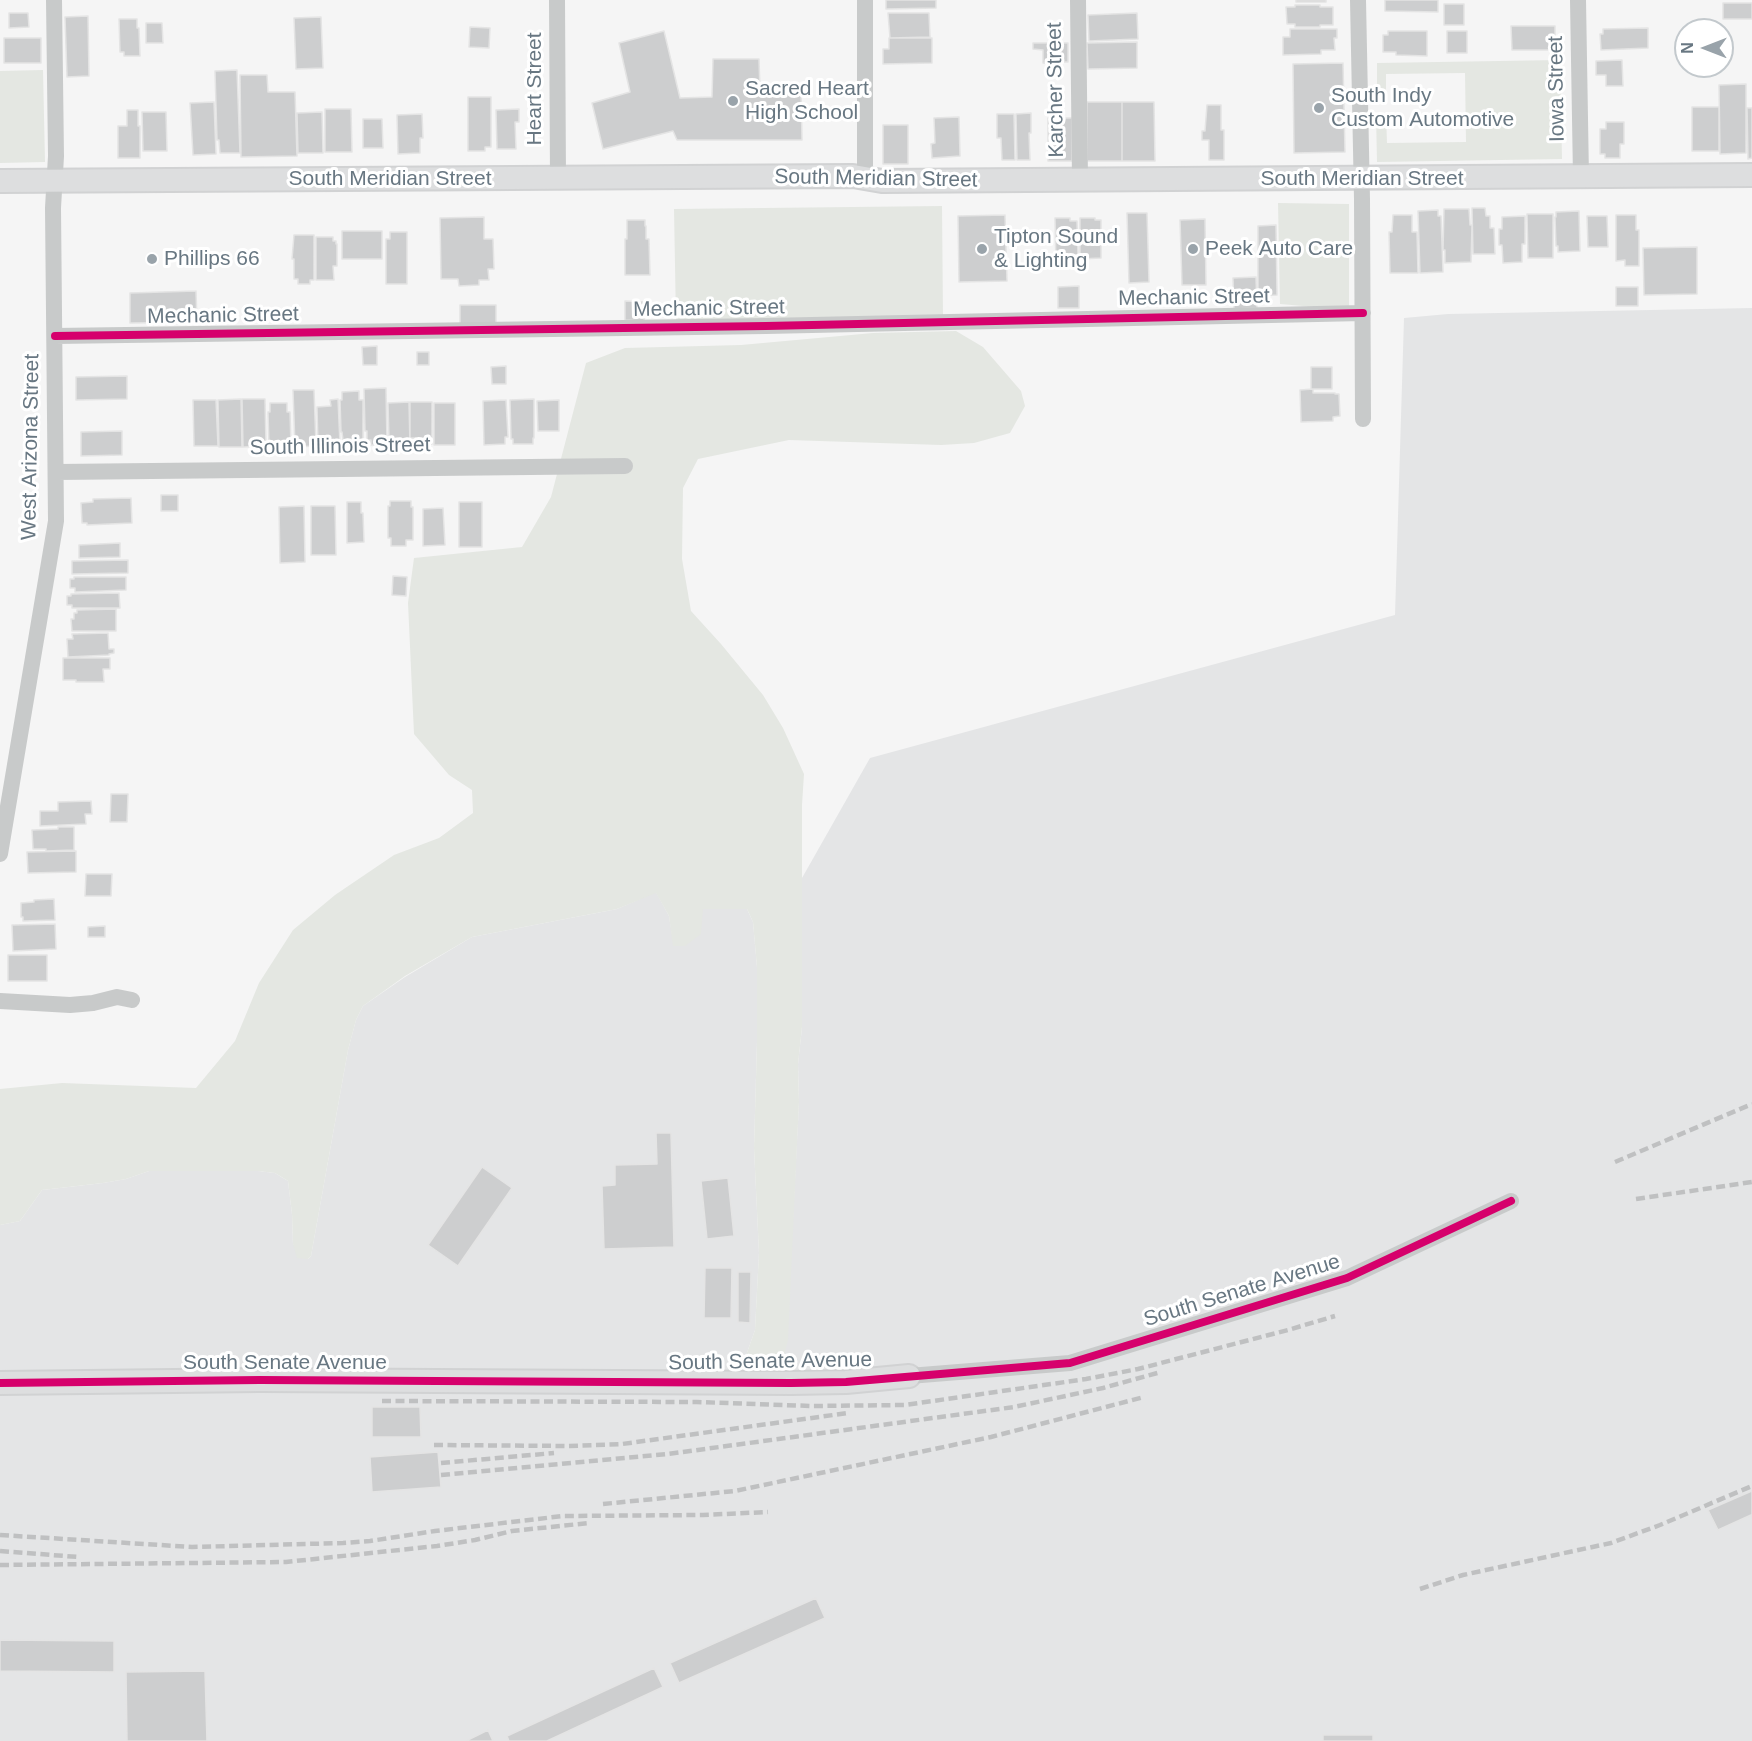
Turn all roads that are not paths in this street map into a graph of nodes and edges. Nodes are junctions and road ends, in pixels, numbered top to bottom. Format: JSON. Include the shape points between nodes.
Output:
{"nodes":[{"id":1,"x":54,"y":0,"type":"edge"},
{"id":2,"x":557,"y":0,"type":"edge"},
{"id":3,"x":865,"y":0,"type":"edge"},
{"id":4,"x":1078,"y":0,"type":"edge"},
{"id":5,"x":1358,"y":0,"type":"edge"},
{"id":6,"x":1578,"y":0,"type":"edge"},
{"id":7,"x":1752,"y":175,"type":"edge"},
{"id":8,"x":1581,"y":177,"type":"junction"},
{"id":9,"x":558,"y":178,"type":"junction"},
{"id":10,"x":865,"y":178,"type":"junction"},
{"id":11,"x":1362,"y":179,"type":"junction"},
{"id":12,"x":1080,"y":180,"type":"junction"},
{"id":13,"x":0,"y":181,"type":"edge"},
{"id":14,"x":55,"y":181,"type":"junction"},
{"id":15,"x":1363,"y":313,"type":"junction"},
{"id":16,"x":55,"y":336,"type":"junction"},
{"id":17,"x":1363,"y":419,"type":"dead end"},
{"id":18,"x":625,"y":466,"type":"dead end"},
{"id":19,"x":57,"y":472,"type":"junction"},
{"id":20,"x":0,"y":855,"type":"edge"},
{"id":21,"x":132,"y":1000,"type":"dead end"},
{"id":22,"x":0,"y":1001,"type":"edge"},
{"id":23,"x":1511,"y":1201,"type":"dead end"},
{"id":24,"x":909,"y":1376,"type":"joint"},
{"id":25,"x":0,"y":1383,"type":"edge"}],
"edges":[{"from":1,"to":14,"type":"street","name":"West Arizona Street"},
{"from":2,"to":9,"type":"street","name":"Heart Street"},
{"from":3,"to":10,"type":"street"},
{"from":4,"to":12,"type":"street","name":"Karcher Street"},
{"from":5,"to":11,"type":"street"},
{"from":6,"to":8,"type":"street","name":"Iowa Street"},
{"from":7,"to":8,"type":"main road","name":"South Meridian Street"},
{"from":8,"to":11,"type":"main road","name":"South Meridian Street"},
{"from":9,"to":10,"type":"main road","name":"South Meridian Street"},
{"from":9,"to":14,"type":"main road","name":"South Meridian Street"},
{"from":10,"to":12,"type":"main road","name":"South Meridian Street"},
{"from":11,"to":12,"type":"main road","name":"South Meridian Street"},
{"from":11,"to":15,"type":"street"},
{"from":13,"to":14,"type":"main road","name":"South Meridian Street"},
{"from":14,"to":16,"type":"street","name":"West Arizona Street"},
{"from":15,"to":16,"type":"street","name":"Mechanic Street"},
{"from":15,"to":17,"type":"street"},
{"from":16,"to":19,"type":"street","name":"West Arizona Street"},
{"from":18,"to":19,"type":"street","name":"South Illinois Street"},
{"from":19,"to":20,"type":"street","name":"West Arizona Street","via":[[55,533]]},
{"from":21,"to":22,"type":"street","via":[[117,997],[70,1005]]},
{"from":23,"to":24,"type":"street","name":"South Senate Avenue","via":[[1347,1278],[1070,1363]]},
{"from":24,"to":25,"type":"main road","name":"South Senate Avenue","via":[[791,1383]]}]}
